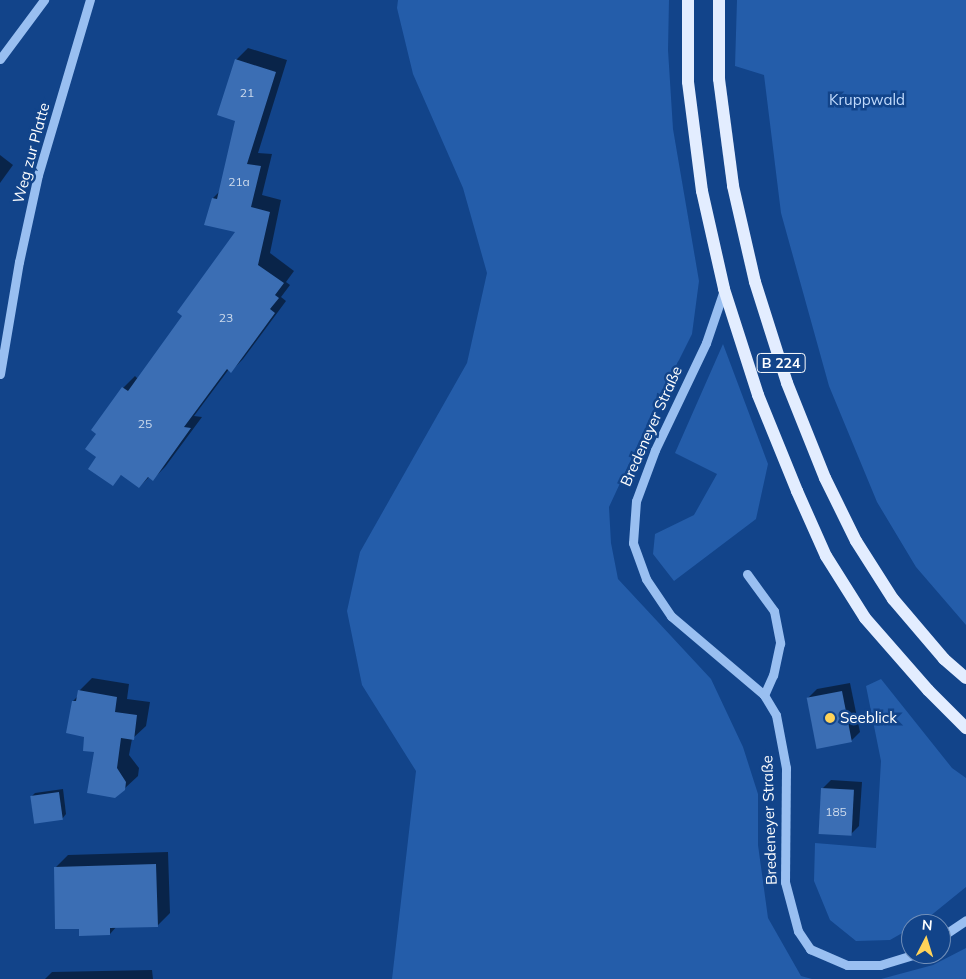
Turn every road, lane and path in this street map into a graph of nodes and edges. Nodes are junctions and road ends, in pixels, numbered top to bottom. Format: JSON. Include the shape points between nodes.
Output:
{"nodes":[{"id":1,"x":44,"y":0,"type":"edge"},
{"id":2,"x":90,"y":0,"type":"edge"},
{"id":3,"x":688,"y":0,"type":"edge"},
{"id":4,"x":719,"y":0,"type":"edge"},
{"id":5,"x":0,"y":59,"type":"edge"},
{"id":6,"x":724,"y":289,"type":"junction"},
{"id":7,"x":0,"y":374,"type":"edge"},
{"id":8,"x":747,"y":574,"type":"dead end"},
{"id":9,"x":966,"y":678,"type":"edge"},
{"id":10,"x":764,"y":695,"type":"junction"},
{"id":11,"x":966,"y":728,"type":"edge"},
{"id":12,"x":966,"y":920,"type":"edge"},
{"id":13,"x":951,"y":930,"type":"edge"},
{"id":14,"x":901,"y":958,"type":"edge"}],
"edges":[{"from":1,"to":5,"type":"street"},
{"from":2,"to":7,"type":"street","name":"Weg zur Platte","via":[[38,175],[18,262]]},
{"from":3,"to":6,"type":"main road","number":"B 224","via":[[688,82],[702,191]]},
{"from":4,"to":9,"type":"main road","number":"B 224","via":[[719,79],[733,186],[755,282],[787,383],[825,478],[856,541],[893,599],[944,659]]},
{"from":6,"to":10,"type":"street","name":"Bredeneyer Straße","via":[[706,343],[655,450],[636,502],[633,543],[646,578],[671,616]]},
{"from":6,"to":11,"type":"main road","number":"B 224","via":[[758,394],[826,556],[865,618]]},
{"from":8,"to":10,"type":"street","via":[[774,611],[780,643],[773,675]]},
{"from":10,"to":14,"type":"street","name":"Bredeneyer Straße","via":[[776,715],[786,768],[786,882],[798,931],[810,949],[847,965],[880,964]]},
{"from":12,"to":13,"type":"street"}]}
